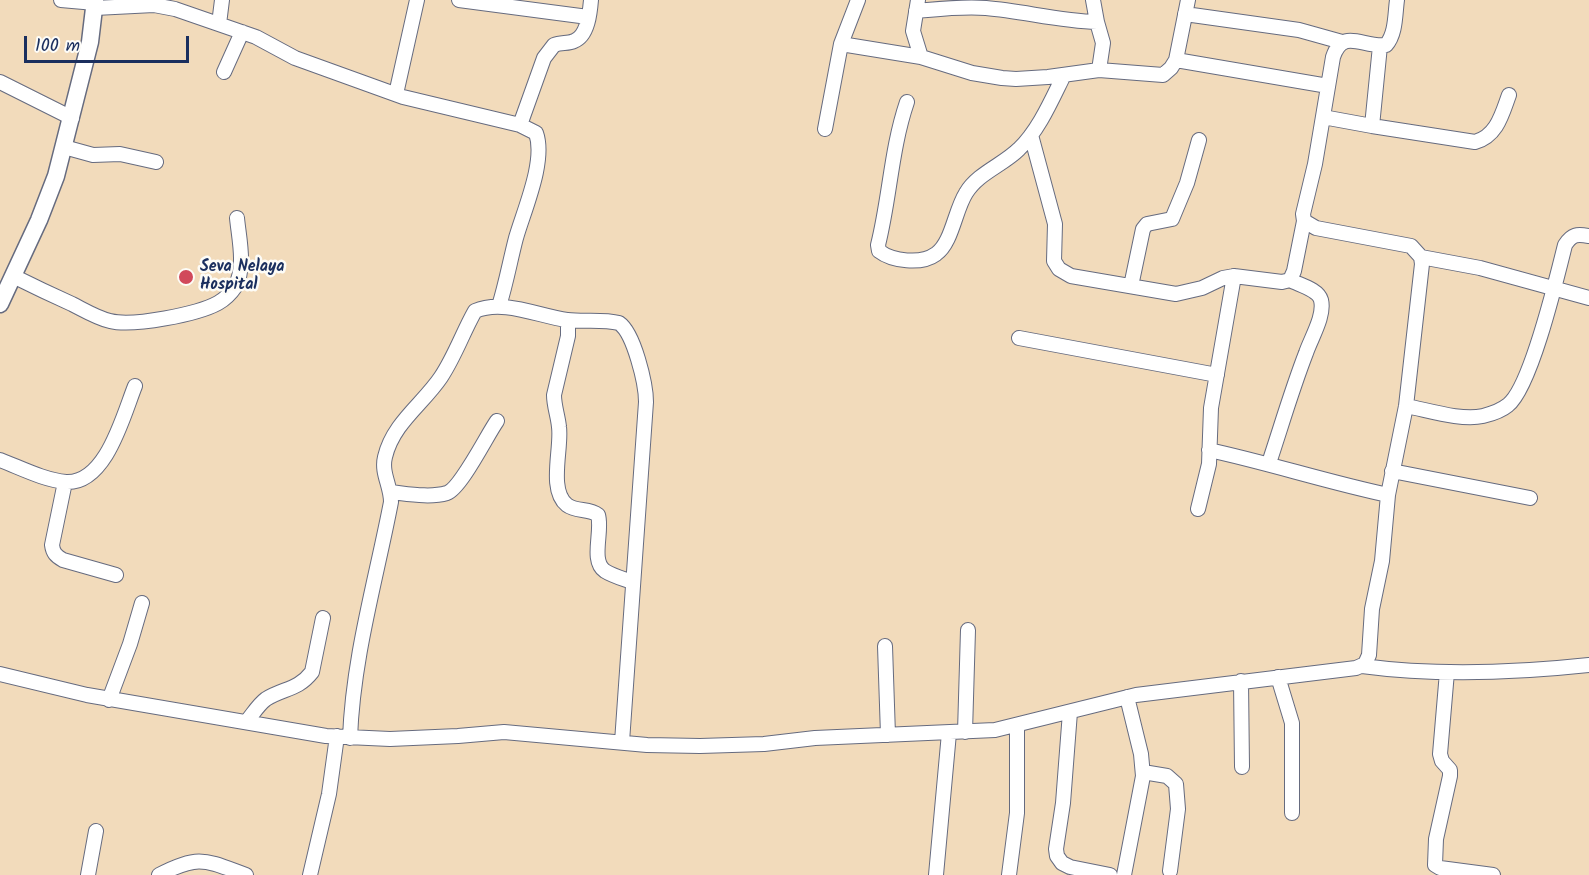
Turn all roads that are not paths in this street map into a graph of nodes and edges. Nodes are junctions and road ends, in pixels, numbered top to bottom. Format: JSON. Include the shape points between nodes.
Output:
{"nodes":[{"id":1,"x":61,"y":0,"type":"edge"},
{"id":2,"x":222,"y":0,"type":"edge"},
{"id":3,"x":417,"y":0,"type":"edge"},
{"id":4,"x":459,"y":0,"type":"edge"},
{"id":5,"x":591,"y":0,"type":"edge"},
{"id":6,"x":858,"y":0,"type":"edge"},
{"id":7,"x":1093,"y":0,"type":"edge"},
{"id":8,"x":1188,"y":0,"type":"edge"},
{"id":9,"x":1397,"y":0,"type":"edge"},
{"id":10,"x":95,"y":4,"type":"edge"},
{"id":11,"x":917,"y":6,"type":"edge"},
{"id":12,"x":1185,"y":14,"type":"junction"},
{"id":13,"x":588,"y":17,"type":"junction"},
{"id":14,"x":1097,"y":22,"type":"junction"},
{"id":15,"x":219,"y":24,"type":"junction"},
{"id":16,"x":242,"y":32,"type":"junction"},
{"id":17,"x":1342,"y":42,"type":"junction"},
{"id":18,"x":841,"y":44,"type":"junction"},
{"id":19,"x":1380,"y":46,"type":"junction"},
{"id":20,"x":921,"y":57,"type":"junction"},
{"id":21,"x":1176,"y":60,"type":"junction"},
{"id":22,"x":1099,"y":70,"type":"junction"},
{"id":23,"x":225,"y":72,"type":"dead end"},
{"id":24,"x":1064,"y":75,"type":"junction"},
{"id":25,"x":0,"y":82,"type":"edge"},
{"id":26,"x":1328,"y":86,"type":"junction"},
{"id":27,"x":396,"y":94,"type":"junction"},
{"id":28,"x":1509,"y":95,"type":"dead end"},
{"id":29,"x":907,"y":102,"type":"dead end"},
{"id":30,"x":1323,"y":117,"type":"junction"},
{"id":31,"x":72,"y":118,"type":"junction"},
{"id":32,"x":520,"y":125,"type":"junction"},
{"id":33,"x":1372,"y":126,"type":"junction"},
{"id":34,"x":825,"y":129,"type":"dead end"},
{"id":35,"x":1031,"y":135,"type":"junction"},
{"id":36,"x":1199,"y":140,"type":"dead end"},
{"id":37,"x":64,"y":147,"type":"junction"},
{"id":38,"x":156,"y":162,"type":"dead end"},
{"id":39,"x":237,"y":218,"type":"dead end"},
{"id":40,"x":1304,"y":221,"type":"junction"},
{"id":41,"x":1589,"y":236,"type":"edge"},
{"id":42,"x":1421,"y":257,"type":"junction"},
{"id":43,"x":14,"y":276,"type":"junction"},
{"id":44,"x":1234,"y":276,"type":"junction"},
{"id":45,"x":1290,"y":280,"type":"junction"},
{"id":46,"x":1131,"y":286,"type":"junction"},
{"id":47,"x":1554,"y":289,"type":"junction"},
{"id":48,"x":1589,"y":298,"type":"edge"},
{"id":49,"x":0,"y":304,"type":"edge"},
{"id":50,"x":499,"y":306,"type":"junction"},
{"id":51,"x":568,"y":320,"type":"junction"},
{"id":52,"x":1019,"y":338,"type":"dead end"},
{"id":53,"x":1217,"y":375,"type":"junction"},
{"id":54,"x":135,"y":386,"type":"dead end"},
{"id":55,"x":1406,"y":406,"type":"junction"},
{"id":56,"x":497,"y":421,"type":"dead end"},
{"id":57,"x":1209,"y":450,"type":"junction"},
{"id":58,"x":0,"y":460,"type":"edge"},
{"id":59,"x":1269,"y":463,"type":"junction"},
{"id":60,"x":1392,"y":471,"type":"junction"},
{"id":61,"x":65,"y":482,"type":"junction"},
{"id":62,"x":391,"y":492,"type":"junction"},
{"id":63,"x":1388,"y":495,"type":"junction"},
{"id":64,"x":1530,"y":498,"type":"dead end"},
{"id":65,"x":1198,"y":509,"type":"dead end"},
{"id":66,"x":116,"y":575,"type":"dead end"},
{"id":67,"x":632,"y":582,"type":"junction"},
{"id":68,"x":142,"y":603,"type":"dead end"},
{"id":69,"x":322,"y":618,"type":"dead end"},
{"id":70,"x":968,"y":630,"type":"dead end"},
{"id":71,"x":885,"y":646,"type":"dead end"},
{"id":72,"x":1589,"y":665,"type":"edge"},
{"id":73,"x":1362,"y":666,"type":"junction"},
{"id":74,"x":1447,"y":672,"type":"junction"},
{"id":75,"x":0,"y":674,"type":"edge"},
{"id":76,"x":1278,"y":677,"type":"junction"},
{"id":77,"x":1241,"y":681,"type":"junction"},
{"id":78,"x":1127,"y":696,"type":"junction"},
{"id":79,"x":109,"y":700,"type":"junction"},
{"id":80,"x":1070,"y":712,"type":"junction"},
{"id":81,"x":247,"y":722,"type":"junction"},
{"id":82,"x":1017,"y":725,"type":"junction"},
{"id":83,"x":965,"y":732,"type":"junction"},
{"id":84,"x":950,"y":733,"type":"junction"},
{"id":85,"x":888,"y":735,"type":"junction"},
{"id":86,"x":344,"y":737,"type":"junction"},
{"id":87,"x":622,"y":742,"type":"junction"},
{"id":88,"x":1242,"y":767,"type":"dead end"},
{"id":89,"x":1143,"y":772,"type":"junction"},
{"id":90,"x":1292,"y":813,"type":"dead end"},
{"id":91,"x":96,"y":831,"type":"dead end"},
{"id":92,"x":193,"y":861,"type":"junction"},
{"id":93,"x":1170,"y":871,"type":"dead end"},
{"id":94,"x":88,"y":875,"type":"edge"},
{"id":95,"x":159,"y":875,"type":"edge"},
{"id":96,"x":188,"y":875,"type":"edge"},
{"id":97,"x":246,"y":875,"type":"edge"},
{"id":98,"x":310,"y":875,"type":"edge"},
{"id":99,"x":936,"y":875,"type":"edge"},
{"id":100,"x":1008,"y":875,"type":"edge"},
{"id":101,"x":1110,"y":875,"type":"edge"},
{"id":102,"x":1124,"y":875,"type":"edge"},
{"id":103,"x":1493,"y":875,"type":"edge"}],
"edges":[{"from":1,"to":10,"type":"street"},
{"from":2,"to":15,"type":"street"},
{"from":3,"to":27,"type":"street"},
{"from":4,"to":13,"type":"street"},
{"from":5,"to":13,"type":"street"},
{"from":6,"to":18,"type":"street"},
{"from":7,"to":14,"type":"street"},
{"from":8,"to":12,"type":"street"},
{"from":9,"to":19,"type":"street","via":[[1390,40]]},
{"from":10,"to":15,"type":"street","via":[[154,5]]},
{"from":10,"to":31,"type":"street"},
{"from":11,"to":14,"type":"street","via":[[986,8]]},
{"from":11,"to":20,"type":"street","via":[[913,31]]},
{"from":12,"to":17,"type":"street","via":[[1299,30]]},
{"from":12,"to":21,"type":"street"},
{"from":13,"to":32,"type":"street","via":[[581,37],[549,49]]},
{"from":14,"to":22,"type":"street","via":[[1103,43]]},
{"from":15,"to":16,"type":"street"},
{"from":16,"to":23,"type":"street"},
{"from":16,"to":27,"type":"street","via":[[296,58]]},
{"from":17,"to":19,"type":"street"},
{"from":17,"to":26,"type":"street","via":[[1336,46]]},
{"from":18,"to":20,"type":"street"},
{"from":18,"to":34,"type":"street"},
{"from":19,"to":33,"type":"street"},
{"from":20,"to":24,"type":"street","via":[[972,73],[1016,80]]},
{"from":21,"to":22,"type":"street","via":[[1163,75]]},
{"from":21,"to":26,"type":"street"},
{"from":22,"to":24,"type":"street"},
{"from":24,"to":35,"type":"street"},
{"from":25,"to":31,"type":"street"},
{"from":26,"to":30,"type":"street"},
{"from":27,"to":32,"type":"street"},
{"from":28,"to":33,"type":"street","via":[[1492,133],[1476,142]]},
{"from":29,"to":35,"type":"street","via":[[896,140],[878,245],[885,256],[911,260],[935,255],[968,190]]},
{"from":30,"to":33,"type":"street"},
{"from":30,"to":40,"type":"street"},
{"from":31,"to":37,"type":"street"},
{"from":32,"to":50,"type":"street","via":[[536,133],[539,151]]},
{"from":35,"to":46,"type":"street","via":[[1056,224],[1054,261],[1059,269],[1071,276]]},
{"from":36,"to":46,"type":"street","via":[[1172,219],[1147,224],[1143,229]]},
{"from":37,"to":38,"type":"street","via":[[93,155],[120,154]]},
{"from":37,"to":43,"type":"street","via":[[52,187]]},
{"from":39,"to":43,"type":"street","via":[[240,264],[235,287],[221,302],[201,309],[119,323]]},
{"from":40,"to":42,"type":"street","via":[[1316,228],[1411,246]]},
{"from":40,"to":45,"type":"street"},
{"from":41,"to":47,"type":"street","via":[[1577,234],[1565,245]]},
{"from":42,"to":47,"type":"street"},
{"from":42,"to":55,"type":"street"},
{"from":43,"to":49,"type":"street"},
{"from":44,"to":45,"type":"street"},
{"from":44,"to":46,"type":"street","via":[[1176,294]]},
{"from":44,"to":53,"type":"street"},
{"from":45,"to":59,"type":"street","via":[[1316,293],[1321,309]]},
{"from":47,"to":48,"type":"street"},
{"from":47,"to":55,"type":"street","via":[[1523,383],[1509,405],[1469,418]]},
{"from":50,"to":51,"type":"street"},
{"from":50,"to":62,"type":"street","via":[[475,311],[443,374],[396,431],[383,467]]},
{"from":51,"to":67,"type":"street","via":[[554,395],[559,428],[558,487],[567,504],[598,515],[599,565]]},
{"from":51,"to":67,"type":"street","via":[[615,321],[624,326],[644,379],[646,402]]},
{"from":52,"to":53,"type":"street"},
{"from":53,"to":57,"type":"street"},
{"from":54,"to":61,"type":"street","via":[[101,462],[83,480]]},
{"from":55,"to":60,"type":"street"},
{"from":56,"to":62,"type":"street","via":[[452,490],[428,495]]},
{"from":57,"to":59,"type":"street"},
{"from":57,"to":65,"type":"street"},
{"from":58,"to":61,"type":"street"},
{"from":59,"to":63,"type":"street"},
{"from":60,"to":63,"type":"street"},
{"from":60,"to":64,"type":"street"},
{"from":61,"to":66,"type":"street","via":[[53,551],[63,560]]},
{"from":62,"to":86,"type":"street"},
{"from":63,"to":73,"type":"street","via":[[1369,655]]},
{"from":67,"to":87,"type":"street"},
{"from":68,"to":79,"type":"street"},
{"from":69,"to":81,"type":"street","via":[[312,672],[298,685],[265,700]]},
{"from":70,"to":83,"type":"street"},
{"from":71,"to":85,"type":"street"},
{"from":72,"to":74,"type":"street"},
{"from":73,"to":74,"type":"street"},
{"from":73,"to":76,"type":"street"},
{"from":74,"to":103,"type":"street","via":[[1440,754],[1450,776],[1436,839],[1435,864]]},
{"from":75,"to":79,"type":"street"},
{"from":76,"to":77,"type":"street"},
{"from":76,"to":90,"type":"street","via":[[1292,723]]},
{"from":77,"to":78,"type":"street"},
{"from":77,"to":88,"type":"street"},
{"from":78,"to":80,"type":"street"},
{"from":78,"to":89,"type":"street"},
{"from":79,"to":81,"type":"street"},
{"from":80,"to":82,"type":"street"},
{"from":80,"to":101,"type":"street","via":[[1057,856],[1070,867]]},
{"from":81,"to":86,"type":"street"},
{"from":82,"to":83,"type":"street"},
{"from":82,"to":100,"type":"street","via":[[1017,813]]},
{"from":83,"to":84,"type":"street"},
{"from":84,"to":85,"type":"street"},
{"from":84,"to":99,"type":"street"},
{"from":85,"to":87,"type":"street","via":[[699,746]]},
{"from":86,"to":87,"type":"street","via":[[390,739],[504,732]]},
{"from":86,"to":98,"type":"street"},
{"from":89,"to":93,"type":"street","via":[[1167,776],[1176,784],[1178,808]]},
{"from":89,"to":102,"type":"street"},
{"from":91,"to":94,"type":"street"},
{"from":92,"to":95,"type":"street"},
{"from":92,"to":96,"type":"street"},
{"from":92,"to":97,"type":"street","via":[[205,861]]}]}
